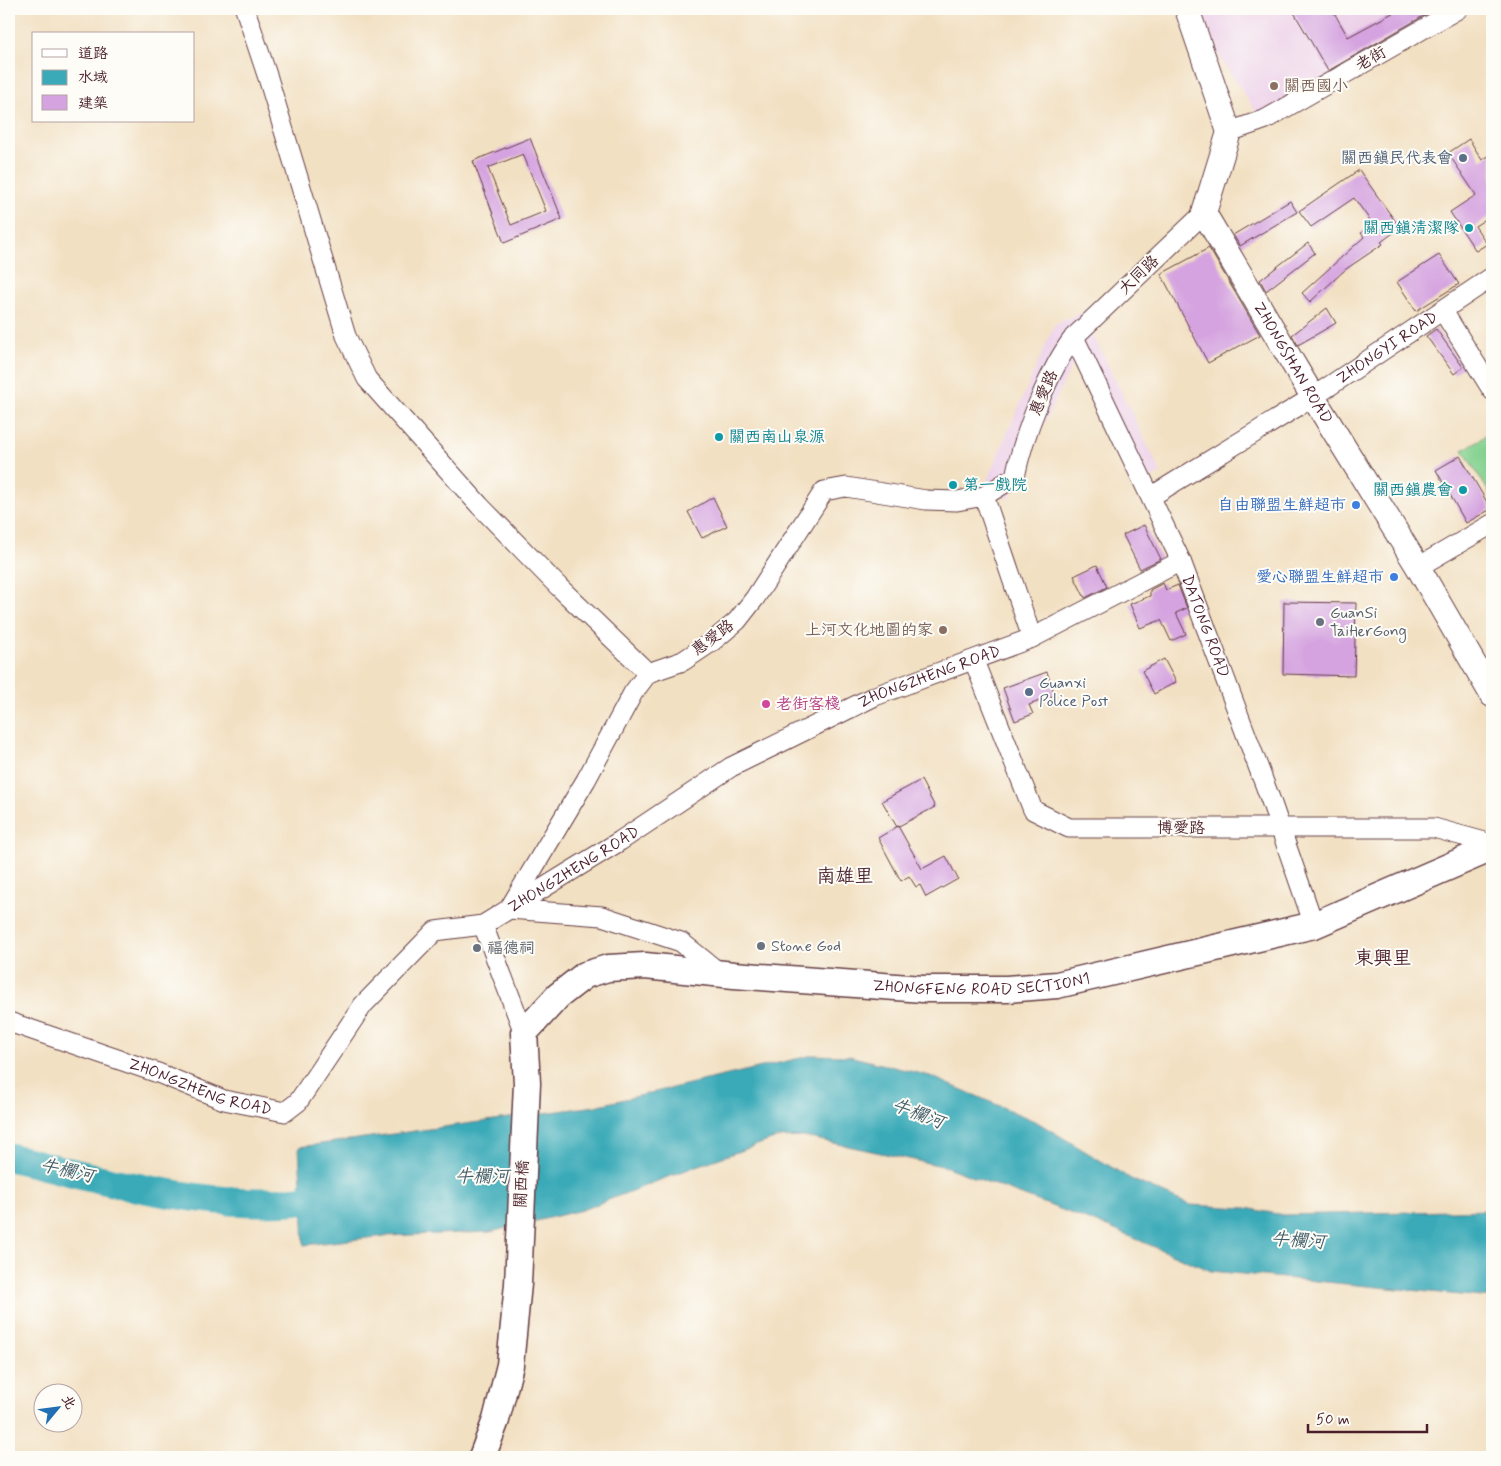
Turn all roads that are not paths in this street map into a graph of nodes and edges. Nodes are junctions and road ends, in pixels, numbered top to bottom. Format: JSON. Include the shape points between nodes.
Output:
{"nodes":[{"id":1,"x":245,"y":9,"type":"edge"},
{"id":2,"x":1187,"y":9,"type":"edge"},
{"id":3,"x":1458,"y":9,"type":"edge"},
{"id":4,"x":1229,"y":132,"type":"junction"},
{"id":5,"x":1204,"y":213,"type":"junction"},
{"id":6,"x":1492,"y":277,"type":"edge"},
{"id":7,"x":1443,"y":311,"type":"junction"},
{"id":8,"x":1074,"y":337,"type":"junction"},
{"id":9,"x":1492,"y":390,"type":"edge"},
{"id":10,"x":1313,"y":397,"type":"junction"},
{"id":11,"x":984,"y":496,"type":"junction"},
{"id":12,"x":1152,"y":496,"type":"junction"},
{"id":13,"x":1492,"y":524,"type":"edge"},
{"id":14,"x":1181,"y":561,"type":"junction"},
{"id":15,"x":1418,"y":566,"type":"junction"},
{"id":16,"x":1032,"y":638,"type":"junction"},
{"id":17,"x":974,"y":661,"type":"junction"},
{"id":18,"x":648,"y":673,"type":"junction"},
{"id":19,"x":1492,"y":695,"type":"edge"},
{"id":20,"x":1280,"y":828,"type":"junction"},
{"id":21,"x":1492,"y":846,"type":"edge"},
{"id":22,"x":509,"y":909,"type":"junction"},
{"id":23,"x":483,"y":925,"type":"junction"},
{"id":24,"x":1314,"y":925,"type":"junction"},
{"id":25,"x":721,"y":974,"type":"junction"},
{"id":26,"x":9,"y":1022,"type":"edge"},
{"id":27,"x":524,"y":1033,"type":"junction"},
{"id":28,"x":482,"y":1457,"type":"edge"}],
"edges":[{"from":1,"to":18,"type":"street","via":[[346,336],[367,379],[480,506]]},
{"from":2,"to":4,"type":"street"},
{"from":3,"to":4,"type":"street","name":"老街","via":[[1266,119]]},
{"from":4,"to":5,"type":"street"},
{"from":5,"to":8,"type":"street","name":"大同路"},
{"from":5,"to":10,"type":"street","name":"ZHONGSHAN ROAD"},
{"from":6,"to":7,"type":"street","name":"ZHONGYI ROAD"},
{"from":7,"to":9,"type":"street"},
{"from":7,"to":10,"type":"street","name":"ZHONGYI ROAD"},
{"from":8,"to":11,"type":"street","name":"惠愛路","via":[[1061,353],[1024,440],[1015,477]]},
{"from":8,"to":12,"type":"street","name":"DATONG ROAD"},
{"from":10,"to":12,"type":"street","name":"ZHONGYI ROAD"},
{"from":10,"to":15,"type":"street","name":"ZHONGSHAN ROAD"},
{"from":11,"to":16,"type":"street"},
{"from":11,"to":18,"type":"street","name":"惠愛路","via":[[957,501],[926,500],[846,487],[824,491],[737,621],[683,661]]},
{"from":12,"to":14,"type":"street","name":"DATONG ROAD"},
{"from":13,"to":15,"type":"street"},
{"from":14,"to":16,"type":"street","name":"ZHONGZHENG ROAD"},
{"from":14,"to":20,"type":"street","name":"DATONG ROAD"},
{"from":15,"to":19,"type":"street","name":"ZHONGSHAN ROAD"},
{"from":16,"to":17,"type":"street","name":"ZHONGZHENG ROAD"},
{"from":17,"to":20,"type":"street","name":"博愛路","via":[[1034,810],[1069,828]]},
{"from":17,"to":22,"type":"street","name":"ZHONGZHENG ROAD","via":[[875,696],[731,767],[620,841]]},
{"from":18,"to":22,"type":"street","via":[[633,693],[586,780]]},
{"from":20,"to":21,"type":"street","name":"博愛路","via":[[1434,828]]},
{"from":20,"to":24,"type":"street","name":"DATONG ROAD"},
{"from":21,"to":24,"type":"main road","name":"ZHONGFENG ROAD SECTION1"},
{"from":22,"to":23,"type":"street","name":"ZHONGZHENG ROAD"},
{"from":22,"to":25,"type":"street","via":[[602,916],[681,942]]},
{"from":23,"to":26,"type":"street","name":"ZHONGZHENG ROAD","via":[[435,932],[363,1005],[298,1102],[285,1112],[224,1100],[158,1073]]},
{"from":23,"to":27,"type":"street"},
{"from":24,"to":25,"type":"main road","name":"ZHONGFENG ROAD SECTION1","via":[[1047,986],[923,989]]},
{"from":25,"to":27,"type":"main road","name":"ZHONGFENG ROAD SECTION1","via":[[645,966],[608,968],[586,975],[558,996]]},
{"from":27,"to":28,"type":"main road","name":"關西橋","via":[[526,1083],[518,1284],[510,1365],[496,1420]]}]}
